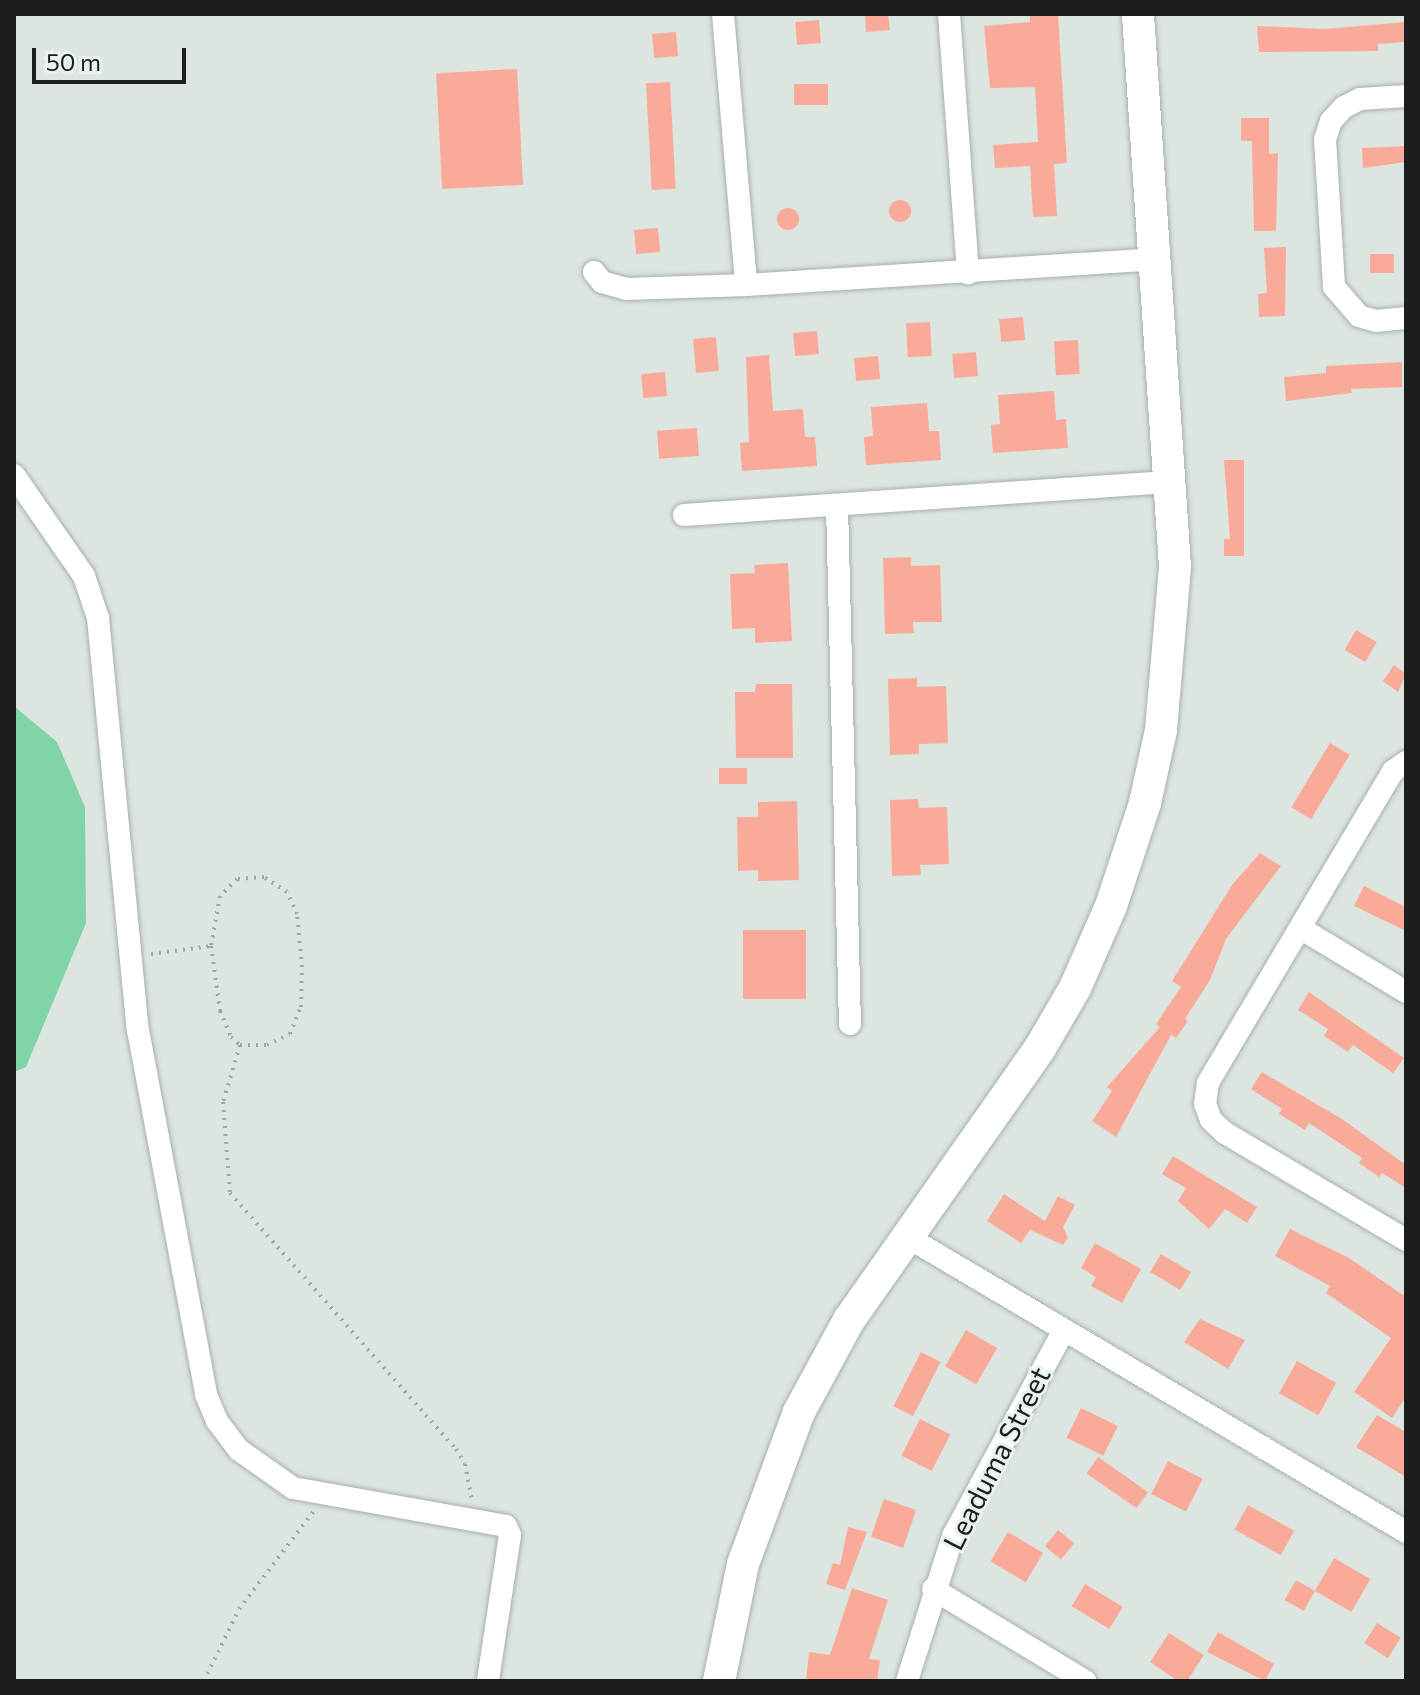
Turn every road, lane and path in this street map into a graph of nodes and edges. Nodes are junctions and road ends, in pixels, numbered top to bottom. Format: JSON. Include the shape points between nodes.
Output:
{"nodes":[{"id":1,"x":723,"y":14,"type":"edge"},
{"id":2,"x":949,"y":14,"type":"edge"},
{"id":3,"x":1138,"y":14,"type":"edge"},
{"id":4,"x":1406,"y":96,"type":"edge"},
{"id":5,"x":1155,"y":259,"type":"junction"},
{"id":6,"x":594,"y":272,"type":"dead end"},
{"id":7,"x":968,"y":273,"type":"junction"},
{"id":8,"x":746,"y":285,"type":"junction"},
{"id":9,"x":1406,"y":318,"type":"edge"},
{"id":10,"x":14,"y":475,"type":"edge"},
{"id":11,"x":1172,"y":482,"type":"junction"},
{"id":12,"x":837,"y":505,"type":"junction"},
{"id":13,"x":684,"y":515,"type":"dead end"},
{"id":14,"x":1406,"y":762,"type":"edge"},
{"id":15,"x":1300,"y":928,"type":"junction"},
{"id":16,"x":211,"y":946,"type":"junction"},
{"id":17,"x":128,"y":956,"type":"junction"},
{"id":18,"x":1406,"y":992,"type":"edge"},
{"id":19,"x":850,"y":1024,"type":"dead end"},
{"id":20,"x":240,"y":1045,"type":"junction"},
{"id":21,"x":904,"y":1235,"type":"junction"},
{"id":22,"x":1406,"y":1240,"type":"edge"},
{"id":23,"x":1064,"y":1330,"type":"junction"},
{"id":24,"x":326,"y":1497,"type":"junction"},
{"id":25,"x":475,"y":1518,"type":"junction"},
{"id":26,"x":1406,"y":1532,"type":"edge"},
{"id":27,"x":933,"y":1589,"type":"junction"},
{"id":28,"x":204,"y":1681,"type":"edge"},
{"id":29,"x":488,"y":1681,"type":"edge"},
{"id":30,"x":719,"y":1681,"type":"edge"},
{"id":31,"x":907,"y":1681,"type":"edge"},
{"id":32,"x":1085,"y":1681,"type":"edge"}],
"edges":[{"from":1,"to":8,"type":"street"},
{"from":2,"to":7,"type":"street"},
{"from":3,"to":5,"type":"main road"},
{"from":4,"to":9,"type":"street","via":[[1360,99],[1344,107],[1331,121],[1325,139],[1334,287],[1359,316],[1376,321]]},
{"from":5,"to":7,"type":"street"},
{"from":5,"to":11,"type":"main road"},
{"from":6,"to":8,"type":"street","via":[[602,282],[626,289]]},
{"from":7,"to":8,"type":"street"},
{"from":10,"to":17,"type":"street","via":[[84,576],[98,618]]},
{"from":11,"to":12,"type":"street"},
{"from":11,"to":21,"type":"main road","via":[[1175,567],[1161,730],[1145,803],[1111,906],[1040,1048]]},
{"from":12,"to":13,"type":"street"},
{"from":12,"to":19,"type":"street"},
{"from":14,"to":15,"type":"street","via":[[1393,771]]},
{"from":15,"to":18,"type":"street"},
{"from":15,"to":22,"type":"street","via":[[1208,1083],[1205,1104],[1211,1120],[1225,1133]]},
{"from":16,"to":17,"type":"path"},
{"from":16,"to":20,"type":"path","via":[[220,1011]]},
{"from":16,"to":20,"type":"path","via":[[220,896],[237,879],[264,877],[294,903],[302,967],[297,1022],[279,1042]]},
{"from":17,"to":24,"type":"street","via":[[163,1179],[206,1395],[217,1421],[265,1473]]},
{"from":20,"to":25,"type":"path","via":[[223,1102],[230,1193],[456,1449],[465,1464]]},
{"from":21,"to":23,"type":"street"},
{"from":21,"to":30,"type":"main road","via":[[799,1412],[743,1564]]},
{"from":23,"to":26,"type":"street"},
{"from":23,"to":27,"type":"street","name":"Leaduma Street","via":[[974,1490]]},
{"from":24,"to":25,"type":"street"},
{"from":24,"to":28,"type":"path","via":[[239,1609]]},
{"from":25,"to":29,"type":"street","via":[[500,1523],[510,1531]]},
{"from":27,"to":31,"type":"street","name":"Leaduma Street"},
{"from":27,"to":32,"type":"street"}]}
